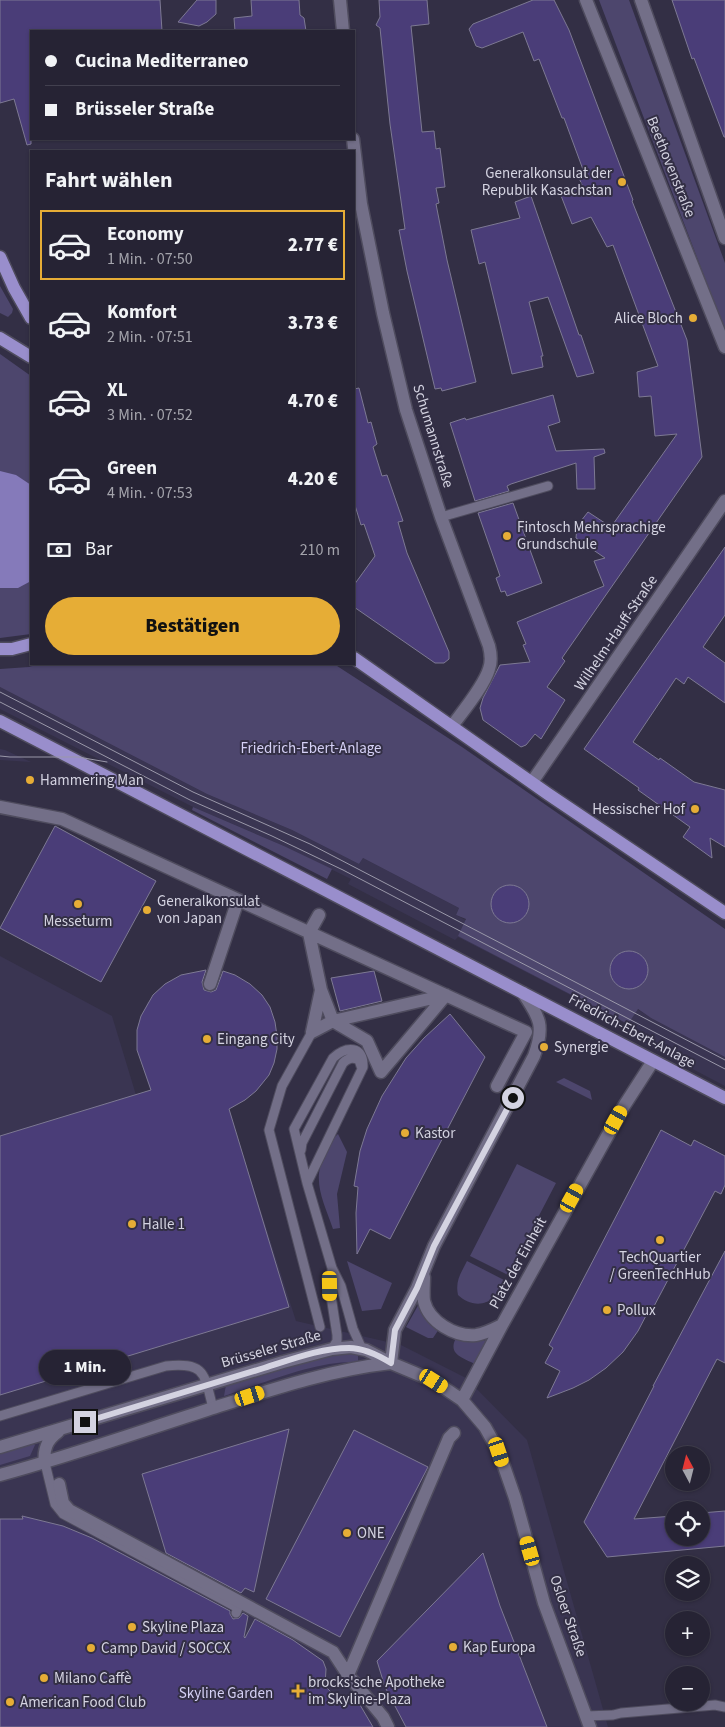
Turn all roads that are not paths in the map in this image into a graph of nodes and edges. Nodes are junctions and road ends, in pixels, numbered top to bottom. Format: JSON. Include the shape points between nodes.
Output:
{"nodes":[{"id":1,"x":340,"y":0,"type":"edge"},
{"id":2,"x":586,"y":0,"type":"edge"},
{"id":3,"x":642,"y":0,"type":"edge"},
{"id":4,"x":343,"y":30,"type":"edge"},
{"id":5,"x":355,"y":155,"type":"edge"},
{"id":6,"x":725,"y":238,"type":"edge"},
{"id":7,"x":0,"y":257,"type":"edge"},
{"id":8,"x":30,"y":316,"type":"edge"},
{"id":9,"x":0,"y":338,"type":"edge"},
{"id":10,"x":725,"y":347,"type":"edge"},
{"id":11,"x":30,"y":356,"type":"edge"},
{"id":12,"x":548,"y":486,"type":"dead end"},
{"id":13,"x":725,"y":501,"type":"edge"},
{"id":14,"x":441,"y":518,"type":"junction"},
{"id":15,"x":30,"y":644,"type":"edge"},
{"id":16,"x":0,"y":649,"type":"edge"},
{"id":17,"x":355,"y":659,"type":"edge"},
{"id":18,"x":0,"y":721,"type":"edge"},
{"id":19,"x":452,"y":726,"type":"junction"},
{"id":20,"x":532,"y":782,"type":"junction"},
{"id":21,"x":0,"y":807,"type":"edge"},
{"id":22,"x":238,"y":900,"type":"junction"},
{"id":23,"x":725,"y":913,"type":"edge"},
{"id":24,"x":318,"y":915,"type":"dead end"},
{"id":25,"x":309,"y":933,"type":"junction"},
{"id":26,"x":210,"y":984,"type":"dead end"},
{"id":27,"x":523,"y":993,"type":"junction"},
{"id":28,"x":446,"y":995,"type":"junction"},
{"id":29,"x":328,"y":997,"type":"junction"},
{"id":30,"x":333,"y":1021,"type":"junction"},
{"id":31,"x":312,"y":1032,"type":"junction"},
{"id":32,"x":653,"y":1061,"type":"junction"},
{"id":33,"x":497,"y":1086,"type":"dead end"},
{"id":34,"x":725,"y":1098,"type":"edge"},
{"id":35,"x":307,"y":1183,"type":"junction"},
{"id":36,"x":332,"y":1268,"type":"junction"},
{"id":37,"x":424,"y":1272,"type":"junction"},
{"id":38,"x":502,"y":1325,"type":"junction"},
{"id":39,"x":320,"y":1327,"type":"dead end"},
{"id":40,"x":332,"y":1349,"type":"junction"},
{"id":41,"x":362,"y":1349,"type":"junction"},
{"id":42,"x":391,"y":1363,"type":"junction"},
{"id":43,"x":207,"y":1385,"type":"junction"},
{"id":44,"x":462,"y":1400,"type":"junction"},
{"id":45,"x":213,"y":1408,"type":"junction"},
{"id":46,"x":0,"y":1416,"type":"edge"},
{"id":47,"x":67,"y":1428,"type":"junction"},
{"id":48,"x":454,"y":1433,"type":"dead end"},
{"id":49,"x":0,"y":1447,"type":"edge"},
{"id":50,"x":45,"y":1463,"type":"junction"},
{"id":51,"x":0,"y":1475,"type":"edge"},
{"id":52,"x":59,"y":1484,"type":"dead end"},
{"id":53,"x":87,"y":1528,"type":"junction"},
{"id":54,"x":121,"y":1553,"type":"dead end"},
{"id":55,"x":236,"y":1613,"type":"dead end"},
{"id":56,"x":348,"y":1675,"type":"junction"},
{"id":57,"x":725,"y":1707,"type":"edge"},
{"id":58,"x":588,"y":1721,"type":"edge"},
{"id":59,"x":388,"y":1727,"type":"edge"}],
"edges":[{"from":1,"to":4,"type":"street"},
{"from":2,"to":10,"type":"street","name":"Beethovenstraße"},
{"from":3,"to":6,"type":"street","name":"Beethovenstraße"},
{"from":5,"to":14,"type":"street","name":"Schumannstraße","via":[[361,204],[385,323],[406,410]]},
{"from":7,"to":8,"type":"main road"},
{"from":9,"to":11,"type":"main road"},
{"from":12,"to":14,"type":"lane"},
{"from":13,"to":20,"type":"street","name":"Wilhelm-Hauff-Straße"},
{"from":14,"to":19,"type":"street","name":"Schumannstraße","via":[[492,659],[489,671]]},
{"from":15,"to":16,"type":"main road"},
{"from":17,"to":19,"type":"main road"},
{"from":18,"to":27,"type":"main road","name":"Friedrich-Ebert-Anlage"},
{"from":19,"to":20,"type":"main road"},
{"from":20,"to":23,"type":"main road"},
{"from":21,"to":22,"type":"street","via":[[62,819]]},
{"from":22,"to":25,"type":"street"},
{"from":22,"to":26,"type":"street"},
{"from":24,"to":25,"type":"street"},
{"from":25,"to":28,"type":"street"},
{"from":25,"to":29,"type":"street"},
{"from":27,"to":32,"type":"main road","name":"Friedrich-Ebert-Anlage"},
{"from":27,"to":37,"type":"street","name":"Platz der Einheit","via":[[540,1024],[540,1040],[434,1246]]},
{"from":28,"to":30,"type":"street"},
{"from":28,"to":30,"type":"street","via":[[381,1072],[367,1041]]},
{"from":28,"to":33,"type":"street","via":[[526,1032]]},
{"from":29,"to":30,"type":"street"},
{"from":29,"to":31,"type":"street"},
{"from":30,"to":31,"type":"street"},
{"from":31,"to":39,"type":"lane","via":[[282,1086],[269,1130]]},
{"from":32,"to":34,"type":"main road","name":"Friedrich-Ebert-Anlage"},
{"from":32,"to":38,"type":"street","name":"Platz der Einheit","via":[[624,1106]]},
{"from":35,"to":35,"type":"lane","via":[[364,1067],[362,1056],[353,1049],[339,1052],[333,1058],[294,1129]]},
{"from":35,"to":36,"type":"lane"},
{"from":36,"to":40,"type":"lane","via":[[331,1296],[337,1335]]},
{"from":36,"to":41,"type":"lane"},
{"from":37,"to":38,"type":"street","name":"Platz der Einheit","via":[[425,1302],[433,1317],[446,1328],[460,1334],[477,1335]]},
{"from":37,"to":42,"type":"street","name":"Platz der Einheit","via":[[395,1330]]},
{"from":38,"to":44,"type":"street","name":"Platz der Einheit"},
{"from":40,"to":41,"type":"street","name":"Brüsseler Straße"},
{"from":40,"to":43,"type":"street","name":"Brüsseler Straße"},
{"from":41,"to":42,"type":"street","name":"Brüsseler Straße"},
{"from":42,"to":44,"type":"street","name":"Osloer Straße","via":[[434,1381]]},
{"from":42,"to":45,"type":"street","via":[[287,1384]]},
{"from":43,"to":45,"type":"lane"},
{"from":43,"to":46,"type":"lane","via":[[203,1373],[196,1366],[166,1366]]},
{"from":43,"to":47,"type":"street","name":"Brüsseler Straße"},
{"from":44,"to":58,"type":"street","name":"Osloer Straße","via":[[485,1427],[499,1452],[544,1603]]},
{"from":45,"to":50,"type":"street"},
{"from":47,"to":49,"type":"street","name":"Brüsseler Straße"},
{"from":47,"to":50,"type":"street","via":[[47,1442]]},
{"from":48,"to":56,"type":"street","via":[[449,1438]]},
{"from":50,"to":51,"type":"street"},
{"from":50,"to":53,"type":"lane","via":[[55,1504],[63,1514]]},
{"from":52,"to":56,"type":"street","via":[[63,1503],[69,1510],[333,1652]]},
{"from":53,"to":54,"type":"lane"},
{"from":53,"to":55,"type":"lane","via":[[238,1608]]},
{"from":56,"to":59,"type":"street"},
{"from":57,"to":58,"type":"lane","via":[[715,1705],[621,1713]]}]}
